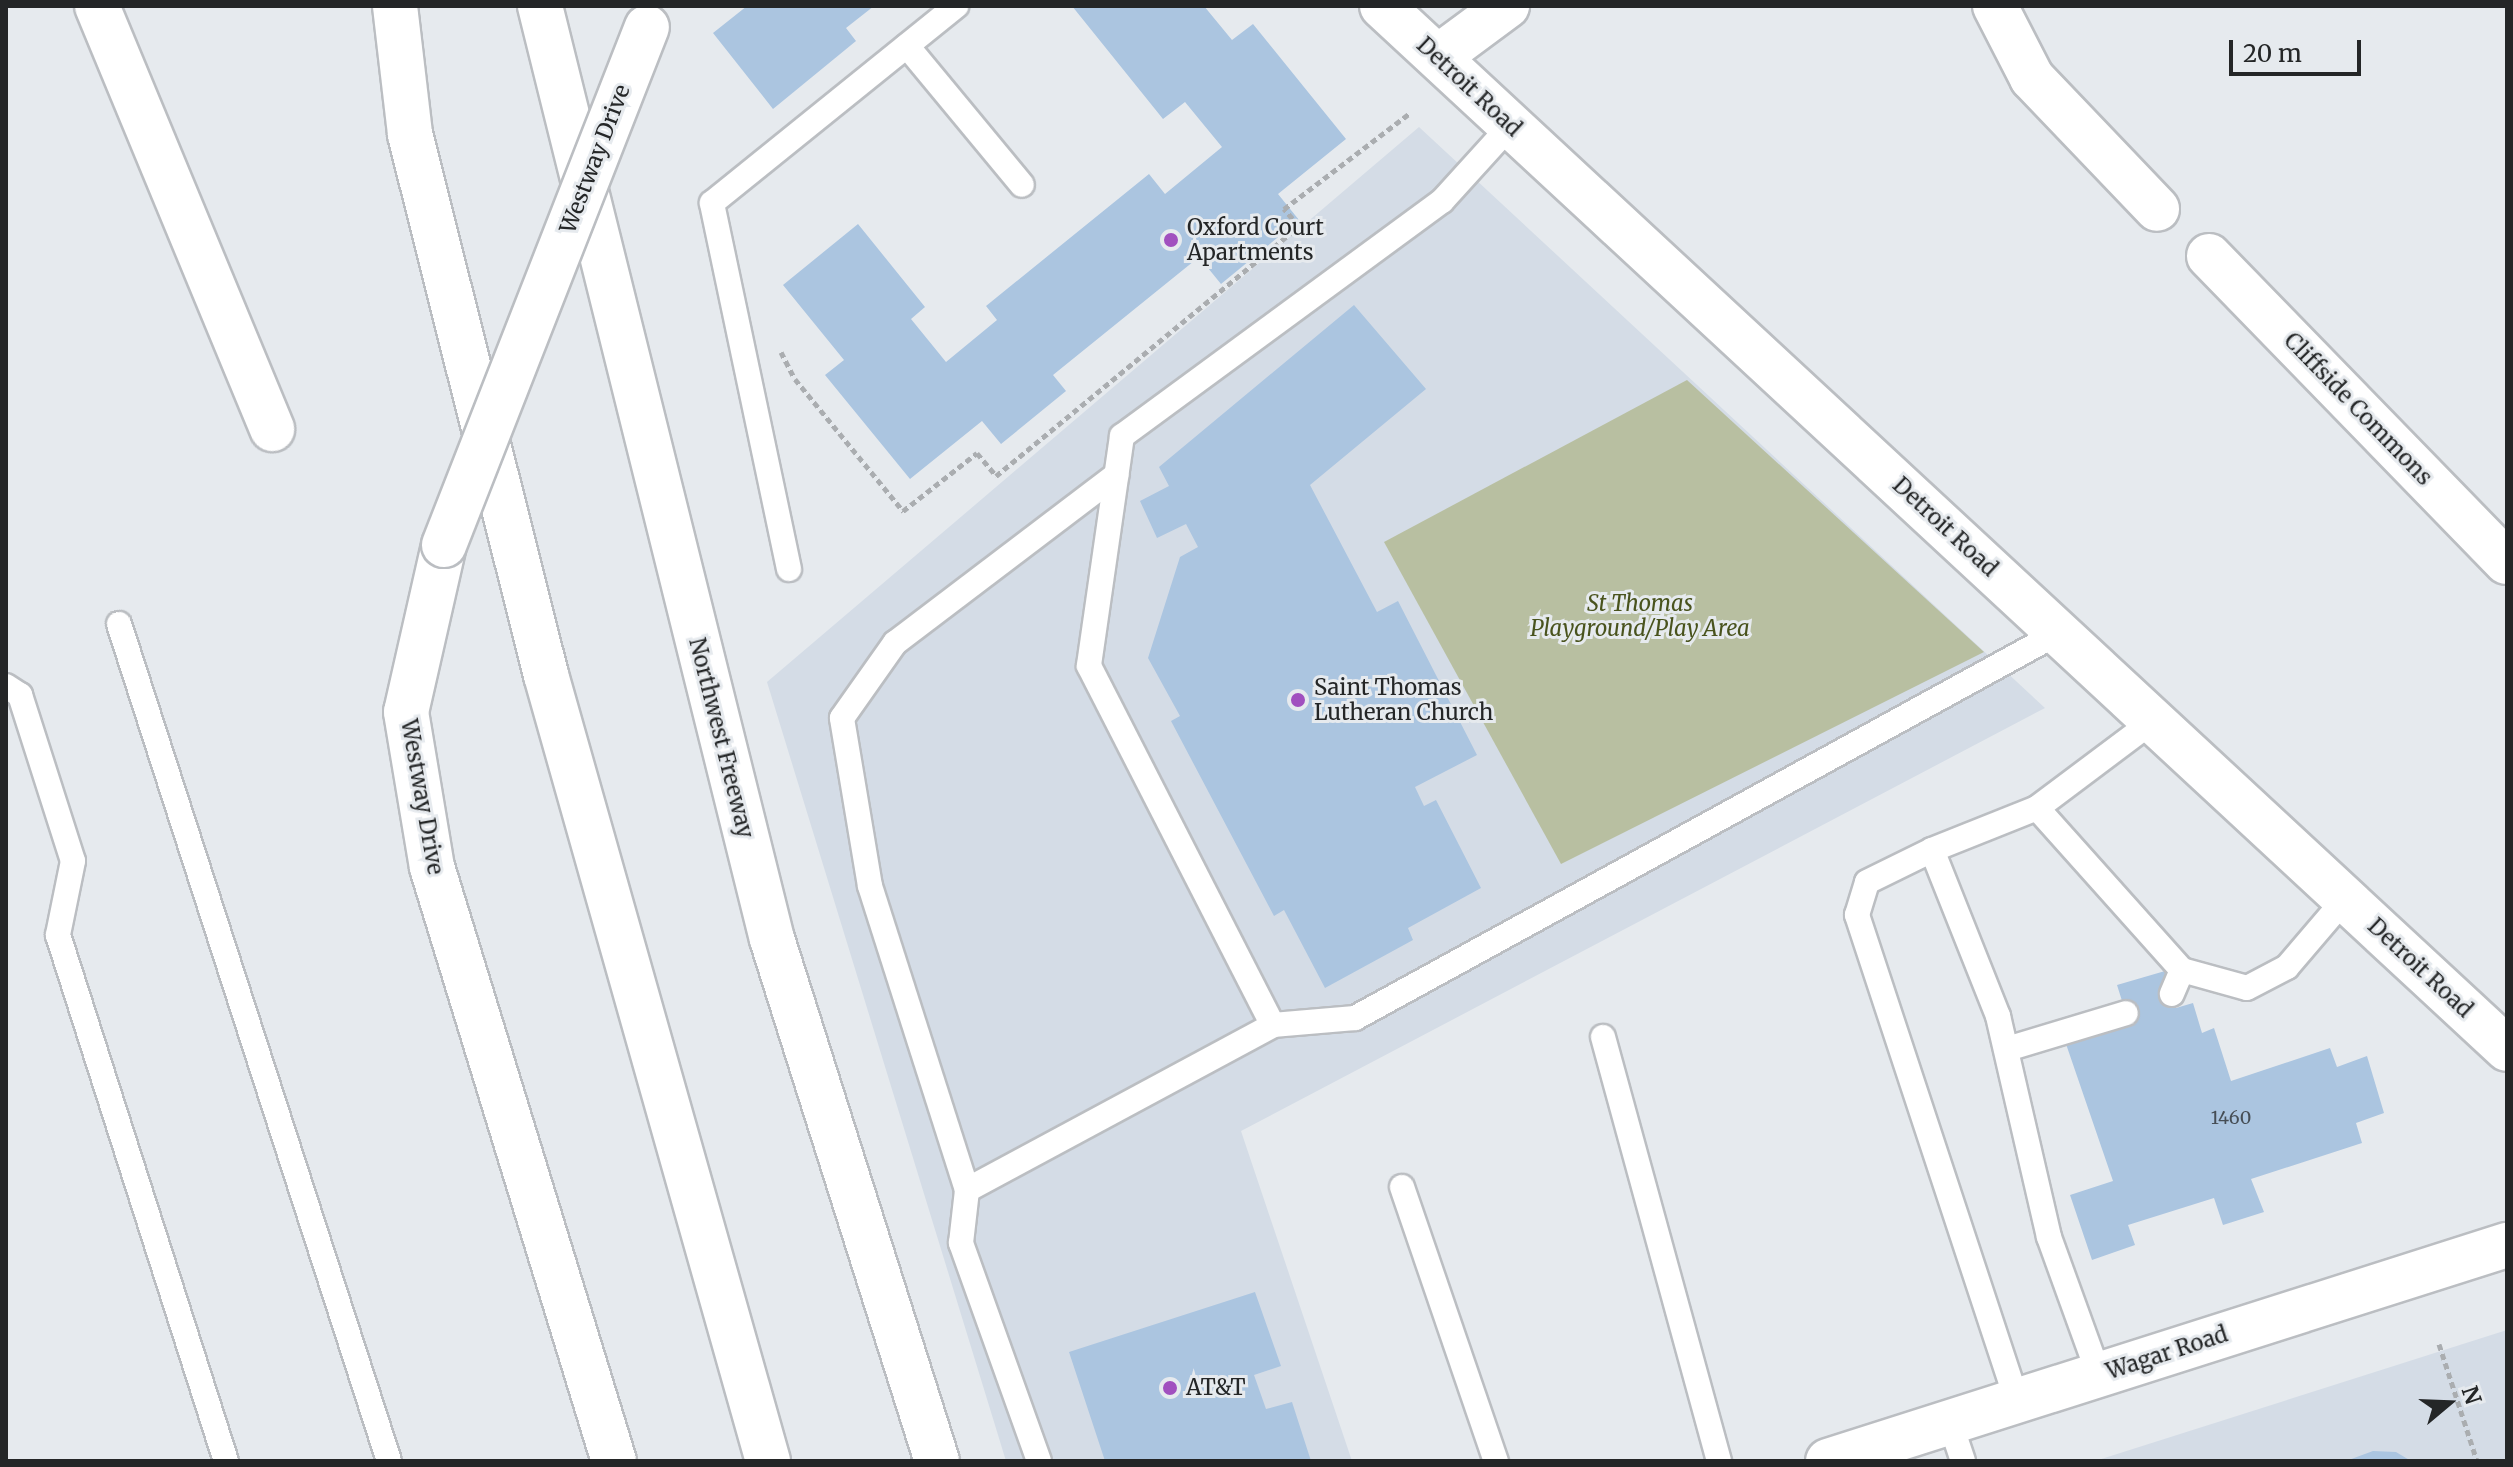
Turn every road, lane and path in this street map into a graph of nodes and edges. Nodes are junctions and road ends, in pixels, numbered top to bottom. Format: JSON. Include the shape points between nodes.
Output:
{"nodes":[{"id":1,"x":97,"y":6,"type":"edge"},
{"id":2,"x":395,"y":6,"type":"edge"},
{"id":3,"x":540,"y":6,"type":"edge"},
{"id":4,"x":956,"y":6,"type":"edge"},
{"id":5,"x":1382,"y":6,"type":"edge"},
{"id":6,"x":1507,"y":6,"type":"edge"},
{"id":7,"x":1995,"y":6,"type":"edge"},
{"id":8,"x":651,"y":17,"type":"edge"},
{"id":9,"x":907,"y":46,"type":"junction"},
{"id":10,"x":1438,"y":57,"type":"junction"},
{"id":11,"x":1410,"y":113,"type":"dead end"},
{"id":12,"x":1511,"y":125,"type":"junction"},
{"id":13,"x":1022,"y":185,"type":"dead end"},
{"id":14,"x":2157,"y":209,"type":"dead end"},
{"id":15,"x":2209,"y":256,"type":"dead end"},
{"id":16,"x":776,"y":341,"type":"dead end"},
{"id":17,"x":272,"y":429,"type":"dead end"},
{"id":18,"x":1116,"y":475,"type":"junction"},
{"id":19,"x":2507,"y":562,"type":"edge"},
{"id":20,"x":789,"y":569,"type":"dead end"},
{"id":21,"x":119,"y":624,"type":"dead end"},
{"id":22,"x":2058,"y":633,"type":"junction"},
{"id":23,"x":6,"y":686,"type":"edge"},
{"id":24,"x":2153,"y":721,"type":"junction"},
{"id":25,"x":2037,"y":808,"type":"junction"},
{"id":26,"x":1932,"y":850,"type":"junction"},
{"id":27,"x":2345,"y":899,"type":"junction"},
{"id":28,"x":2182,"y":970,"type":"junction"},
{"id":29,"x":2172,"y":994,"type":"dead end"},
{"id":30,"x":2126,"y":1013,"type":"dead end"},
{"id":31,"x":1273,"y":1025,"type":"junction"},
{"id":32,"x":1603,"y":1037,"type":"dead end"},
{"id":33,"x":2007,"y":1049,"type":"junction"},
{"id":34,"x":2507,"y":1049,"type":"edge"},
{"id":35,"x":1402,"y":1187,"type":"dead end"},
{"id":36,"x":967,"y":1190,"type":"junction"},
{"id":37,"x":2507,"y":1245,"type":"edge"},
{"id":38,"x":2439,"y":1344,"type":"dead end"},
{"id":39,"x":2099,"y":1375,"type":"junction"},
{"id":40,"x":2017,"y":1401,"type":"junction"},
{"id":41,"x":1956,"y":1442,"type":"edge"},
{"id":42,"x":226,"y":1461,"type":"edge"},
{"id":43,"x":389,"y":1461,"type":"edge"},
{"id":44,"x":614,"y":1461,"type":"edge"},
{"id":45,"x":768,"y":1461,"type":"edge"},
{"id":46,"x":937,"y":1461,"type":"edge"},
{"id":47,"x":1039,"y":1461,"type":"edge"},
{"id":48,"x":1496,"y":1461,"type":"edge"},
{"id":49,"x":1719,"y":1461,"type":"edge"},
{"id":50,"x":1828,"y":1461,"type":"edge"},
{"id":51,"x":2477,"y":1461,"type":"edge"}],
"edges":[{"from":1,"to":17,"type":"main road"},
{"from":2,"to":45,"type":"main road","via":[[410,134],[542,659]]},
{"from":3,"to":46,"type":"main road","name":"Northwest Freeway","via":[[772,939]]},
{"from":4,"to":9,"type":"lane"},
{"from":5,"to":10,"type":"main road","name":"Detroit Road"},
{"from":6,"to":10,"type":"main road"},
{"from":7,"to":14,"type":"main road","via":[[2032,78]]},
{"from":8,"to":44,"type":"main road","name":"Westway Drive","bridge":true,"via":[[444,545],[406,712],[432,867]]},
{"from":9,"to":13,"type":"lane"},
{"from":9,"to":20,"type":"lane","via":[[712,203]]},
{"from":10,"to":12,"type":"main road","name":"Detroit Road"},
{"from":11,"to":16,"type":"path","via":[[1284,209],[1299,226],[996,476],[977,453],[903,511],[795,379]]},
{"from":12,"to":18,"type":"lane","via":[[1442,201],[1122,436]]},
{"from":12,"to":22,"type":"main road","name":"Detroit Road"},
{"from":15,"to":19,"type":"main road","name":"Cliffside Commons"},
{"from":18,"to":31,"type":"lane","via":[[1089,666]]},
{"from":18,"to":36,"type":"lane","via":[[895,643],[842,718],[870,886]]},
{"from":21,"to":43,"type":"lane"},
{"from":22,"to":24,"type":"main road","name":"Detroit Road"},
{"from":22,"to":31,"type":"lane","via":[[1355,1018]]},
{"from":23,"to":42,"type":"lane","via":[[20,695],[73,861],[58,935]]},
{"from":24,"to":25,"type":"lane"},
{"from":24,"to":27,"type":"main road","name":"Detroit Road"},
{"from":25,"to":26,"type":"lane"},
{"from":25,"to":28,"type":"lane"},
{"from":26,"to":33,"type":"lane"},
{"from":26,"to":40,"type":"lane","via":[[1867,882],[1857,915]]},
{"from":27,"to":28,"type":"lane","via":[[2287,967],[2247,988]]},
{"from":27,"to":34,"type":"main road","name":"Detroit Road"},
{"from":28,"to":29,"type":"lane"},
{"from":30,"to":33,"type":"lane"},
{"from":31,"to":36,"type":"lane"},
{"from":32,"to":49,"type":"lane"},
{"from":33,"to":39,"type":"lane","via":[[2049,1237]]},
{"from":35,"to":48,"type":"lane"},
{"from":36,"to":47,"type":"lane","via":[[961,1243]]},
{"from":37,"to":39,"type":"main road","name":"Wagar Road"},
{"from":38,"to":51,"type":"path"},
{"from":39,"to":40,"type":"main road","name":"Wagar Road"},
{"from":40,"to":41,"type":"main road","name":"Wagar Road"},
{"from":41,"to":50,"type":"main road","name":"Wagar Road"}]}
